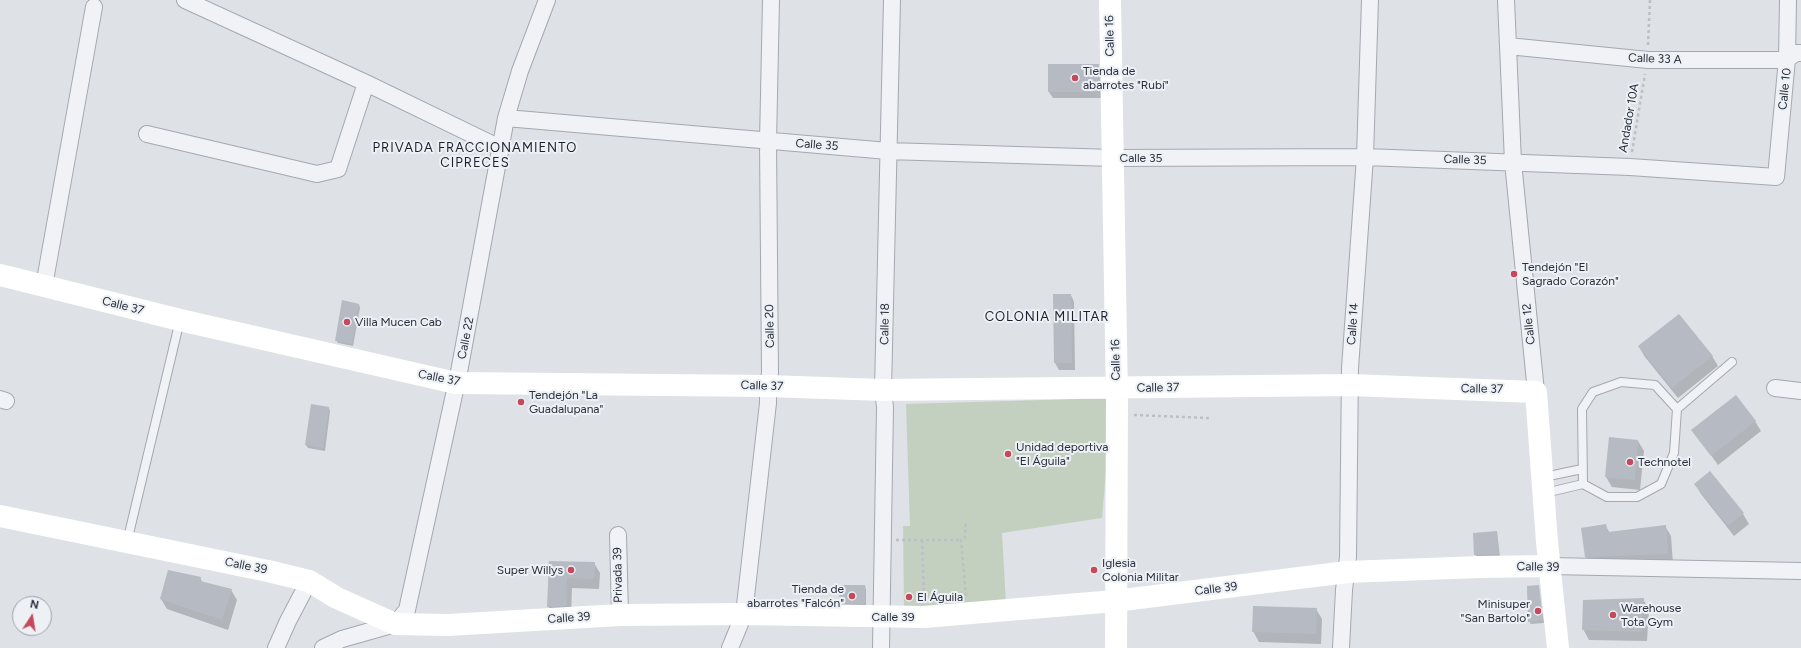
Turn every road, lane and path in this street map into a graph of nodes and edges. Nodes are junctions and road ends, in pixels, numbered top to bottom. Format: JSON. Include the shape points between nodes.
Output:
{"nodes":[{"id":1,"x":186,"y":0,"type":"edge"},
{"id":2,"x":547,"y":0,"type":"edge"},
{"id":3,"x":770,"y":0,"type":"edge"},
{"id":4,"x":892,"y":0,"type":"edge"},
{"id":5,"x":1110,"y":0,"type":"edge"},
{"id":6,"x":1370,"y":0,"type":"edge"},
{"id":7,"x":1506,"y":0,"type":"edge"},
{"id":8,"x":1650,"y":0,"type":"edge"},
{"id":9,"x":1788,"y":0,"type":"edge"},
{"id":10,"x":94,"y":7,"type":"dead end"},
{"id":11,"x":1508,"y":46,"type":"junction"},
{"id":12,"x":1794,"y":56,"type":"edge"},
{"id":13,"x":1648,"y":60,"type":"junction"},
{"id":14,"x":366,"y":83,"type":"junction"},
{"id":15,"x":506,"y":118,"type":"junction"},
{"id":16,"x":147,"y":134,"type":"dead end"},
{"id":17,"x":768,"y":142,"type":"junction"},
{"id":18,"x":502,"y":149,"type":"junction"},
{"id":19,"x":888,"y":151,"type":"junction"},
{"id":20,"x":1365,"y":157,"type":"junction"},
{"id":21,"x":1113,"y":158,"type":"junction"},
{"id":22,"x":1513,"y":162,"type":"junction"},
{"id":23,"x":1630,"y":167,"type":"junction"},
{"id":24,"x":1776,"y":177,"type":"joint"},
{"id":25,"x":0,"y":276,"type":"edge"},
{"id":26,"x":44,"y":286,"type":"junction"},
{"id":27,"x":180,"y":320,"type":"junction"},
{"id":28,"x":1732,"y":362,"type":"dead end"},
{"id":29,"x":456,"y":383,"type":"junction"},
{"id":30,"x":1350,"y":385,"type":"junction"},
{"id":31,"x":768,"y":386,"type":"junction"},
{"id":32,"x":1776,"y":388,"type":"dead end"},
{"id":33,"x":1116,"y":389,"type":"junction"},
{"id":34,"x":883,"y":390,"type":"junction"},
{"id":35,"x":1801,"y":391,"type":"edge"},
{"id":36,"x":1536,"y":392,"type":"junction"},
{"id":37,"x":1677,"y":409,"type":"junction"},
{"id":38,"x":1117,"y":413,"type":"junction"},
{"id":39,"x":1210,"y":418,"type":"dead end"},
{"id":40,"x":1582,"y":468,"type":"junction"},
{"id":41,"x":1583,"y":484,"type":"junction"},
{"id":42,"x":1543,"y":485,"type":"junction"},
{"id":43,"x":0,"y":516,"type":"edge"},
{"id":44,"x":966,"y":521,"type":"dead end"},
{"id":45,"x":618,"y":535,"type":"dead end"},
{"id":46,"x":882,"y":539,"type":"junction"},
{"id":47,"x":922,"y":540,"type":"junction"},
{"id":48,"x":961,"y":540,"type":"junction"},
{"id":49,"x":127,"y":543,"type":"junction"},
{"id":50,"x":1550,"y":566,"type":"junction"},
{"id":51,"x":1801,"y":571,"type":"edge"},
{"id":52,"x":1347,"y":572,"type":"junction"},
{"id":53,"x":309,"y":581,"type":"junction"},
{"id":54,"x":1115,"y":601,"type":"junction"},
{"id":55,"x":744,"y":614,"type":"junction"},
{"id":56,"x":967,"y":614,"type":"junction"},
{"id":57,"x":620,"y":615,"type":"junction"},
{"id":58,"x":881,"y":617,"type":"junction"},
{"id":59,"x":924,"y":617,"type":"junction"},
{"id":60,"x":395,"y":624,"type":"junction"},
{"id":61,"x":276,"y":648,"type":"edge"},
{"id":62,"x":323,"y":648,"type":"edge"},
{"id":63,"x":730,"y":648,"type":"edge"},
{"id":64,"x":882,"y":648,"type":"edge"},
{"id":65,"x":1116,"y":648,"type":"edge"},
{"id":66,"x":1341,"y":648,"type":"edge"},
{"id":67,"x":1558,"y":648,"type":"edge"}],
"edges":[{"from":1,"to":14,"type":"street"},
{"from":2,"to":15,"type":"street","name":"Calle 22","via":[[520,71]]},
{"from":3,"to":17,"type":"street","name":"Calle 20"},
{"from":4,"to":19,"type":"street","name":"Calle 18"},
{"from":5,"to":21,"type":"main road","name":"Calle 16"},
{"from":6,"to":20,"type":"street","name":"Calle 14"},
{"from":7,"to":11,"type":"street","name":"Calle 12"},
{"from":8,"to":13,"type":"path","name":"Andador 10A"},
{"from":9,"to":12,"type":"street","name":"Calle 10"},
{"from":10,"to":26,"type":"street"},
{"from":11,"to":13,"type":"street","name":"Calle 33 A"},
{"from":11,"to":22,"type":"street","name":"Calle 12"},
{"from":12,"to":13,"type":"street","name":"Calle 33 A"},
{"from":12,"to":24,"type":"street","name":"Calle 10"},
{"from":13,"to":23,"type":"path","name":"Andador 10A"},
{"from":14,"to":16,"type":"street","via":[[338,169],[317,174]]},
{"from":14,"to":18,"type":"street"},
{"from":15,"to":17,"type":"street","name":"Calle 35"},
{"from":15,"to":18,"type":"street","name":"Calle 22"},
{"from":17,"to":19,"type":"street","name":"Calle 35"},
{"from":17,"to":31,"type":"street","name":"Calle 20"},
{"from":18,"to":29,"type":"street","name":"Calle 22"},
{"from":19,"to":21,"type":"street","name":"Calle 35"},
{"from":19,"to":34,"type":"street","name":"Calle 18"},
{"from":20,"to":21,"type":"street","name":"Calle 35"},
{"from":20,"to":22,"type":"street","name":"Calle 35"},
{"from":20,"to":30,"type":"street","name":"Calle 14"},
{"from":21,"to":33,"type":"main road","name":"Calle 16"},
{"from":22,"to":23,"type":"street","name":"Calle 35"},
{"from":22,"to":36,"type":"street","name":"Calle 12"},
{"from":23,"to":24,"type":"street","name":"Calle 35"},
{"from":25,"to":26,"type":"main road","name":"Calle 37"},
{"from":26,"to":27,"type":"main road","name":"Calle 37"},
{"from":27,"to":29,"type":"main road","name":"Calle 37"},
{"from":27,"to":49,"type":"lane"},
{"from":28,"to":37,"type":"lane"},
{"from":29,"to":31,"type":"main road","name":"Calle 37"},
{"from":29,"to":60,"type":"street","name":"Calle 22","via":[[407,610]]},
{"from":30,"to":33,"type":"main road","name":"Calle 37"},
{"from":30,"to":36,"type":"main road","name":"Calle 37"},
{"from":30,"to":52,"type":"street","name":"Calle 14"},
{"from":31,"to":34,"type":"main road","name":"Calle 37"},
{"from":31,"to":55,"type":"street","name":"Calle 20"},
{"from":32,"to":35,"type":"street"},
{"from":33,"to":34,"type":"main road","name":"Calle 37"},
{"from":33,"to":38,"type":"main road","name":"Calle 16"},
{"from":34,"to":46,"type":"street","name":"Calle 18","via":[[885,407]]},
{"from":36,"to":42,"type":"main road","name":"Calle 12"},
{"from":37,"to":40,"type":"lane","via":[[1655,385],[1621,382],[1593,392],[1582,409]]},
{"from":37,"to":41,"type":"lane","via":[[1674,453],[1661,484],[1637,497],[1607,497]]},
{"from":38,"to":39,"type":"path","via":[[1170,418]]},
{"from":38,"to":54,"type":"main road","name":"Calle 16"},
{"from":40,"to":41,"type":"lane"},
{"from":40,"to":42,"type":"lane"},
{"from":41,"to":42,"type":"lane"},
{"from":42,"to":50,"type":"main road","name":"Calle 12"},
{"from":43,"to":49,"type":"main road","name":"Calle 39"},
{"from":44,"to":48,"type":"path","via":[[965,538]]},
{"from":45,"to":57,"type":"street","name":"Privada 39"},
{"from":46,"to":47,"type":"path"},
{"from":46,"to":58,"type":"street","name":"Calle 18"},
{"from":47,"to":48,"type":"path"},
{"from":47,"to":59,"type":"path"},
{"from":48,"to":56,"type":"path"},
{"from":49,"to":53,"type":"main road","name":"Calle 39","via":[[268,570]]},
{"from":50,"to":51,"type":"street","name":"Calle 39"},
{"from":50,"to":52,"type":"main road","name":"Calle 39","via":[[1479,566]]},
{"from":50,"to":67,"type":"main road","name":"Calle 12"},
{"from":52,"to":54,"type":"main road","name":"Calle 39"},
{"from":52,"to":66,"type":"street","name":"Calle 14"},
{"from":53,"to":60,"type":"main road","name":"Calle 39","via":[[337,598]]},
{"from":53,"to":61,"type":"street"},
{"from":54,"to":56,"type":"main road","name":"Calle 39"},
{"from":54,"to":65,"type":"main road","name":"Calle 16"},
{"from":55,"to":57,"type":"main road","name":"Calle 39"},
{"from":55,"to":58,"type":"main road","name":"Calle 39"},
{"from":55,"to":63,"type":"street","name":"Calle 20"},
{"from":56,"to":59,"type":"main road","name":"Calle 39"},
{"from":57,"to":60,"type":"main road","name":"Calle 39","via":[[448,626]]},
{"from":58,"to":59,"type":"main road","name":"Calle 39"},
{"from":58,"to":64,"type":"street","name":"Calle 18"},
{"from":60,"to":62,"type":"street"}]}
